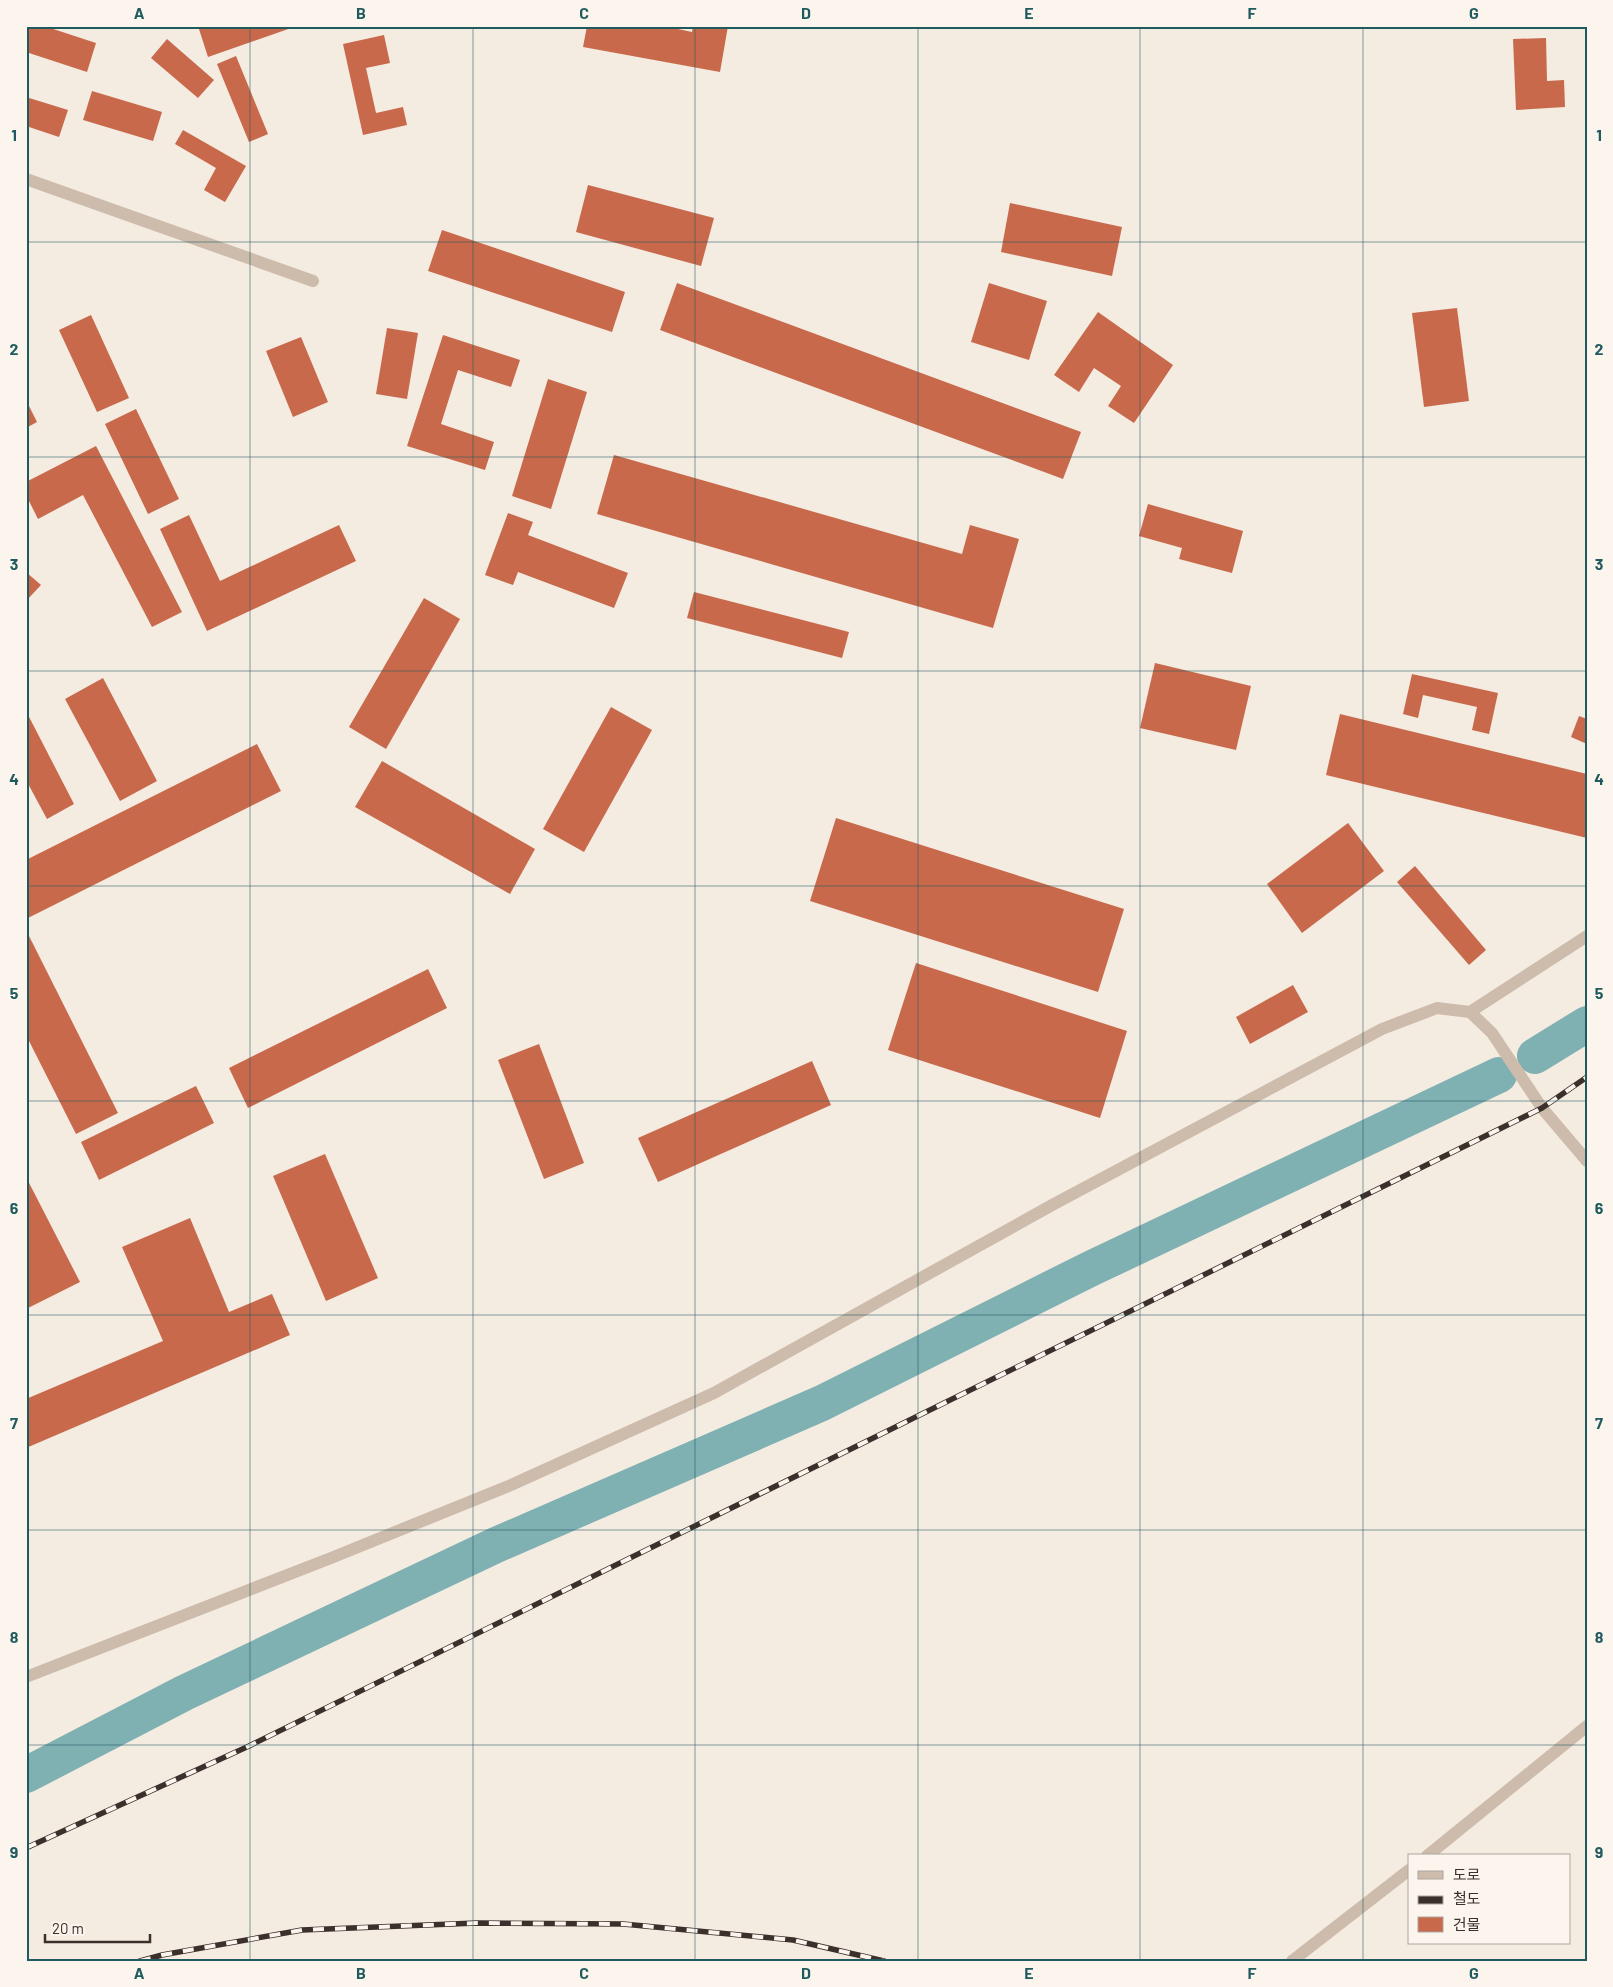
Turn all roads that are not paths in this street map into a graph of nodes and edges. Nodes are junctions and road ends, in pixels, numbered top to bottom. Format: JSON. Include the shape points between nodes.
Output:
{"nodes":[{"id":1,"x":26,"y":180,"type":"edge"},
{"id":2,"x":313,"y":281,"type":"dead end"},
{"id":3,"x":1587,"y":936,"type":"edge"},
{"id":4,"x":1470,"y":1012,"type":"junction"},
{"id":5,"x":1587,"y":1161,"type":"edge"},
{"id":6,"x":26,"y":1677,"type":"edge"},
{"id":7,"x":1587,"y":1726,"type":"edge"},
{"id":8,"x":1429,"y":1854,"type":"edge"},
{"id":9,"x":1408,"y":1871,"type":"edge"},
{"id":10,"x":1292,"y":1961,"type":"edge"}],
"edges":[{"from":1,"to":2,"type":"street"},
{"from":3,"to":4,"type":"street"},
{"from":4,"to":5,"type":"street","via":[[1492,1033],[1542,1108]]},
{"from":4,"to":6,"type":"street","via":[[1437,1008],[1382,1029],[1054,1204],[714,1393],[511,1485]]},
{"from":7,"to":8,"type":"street"},
{"from":9,"to":10,"type":"street"}]}
